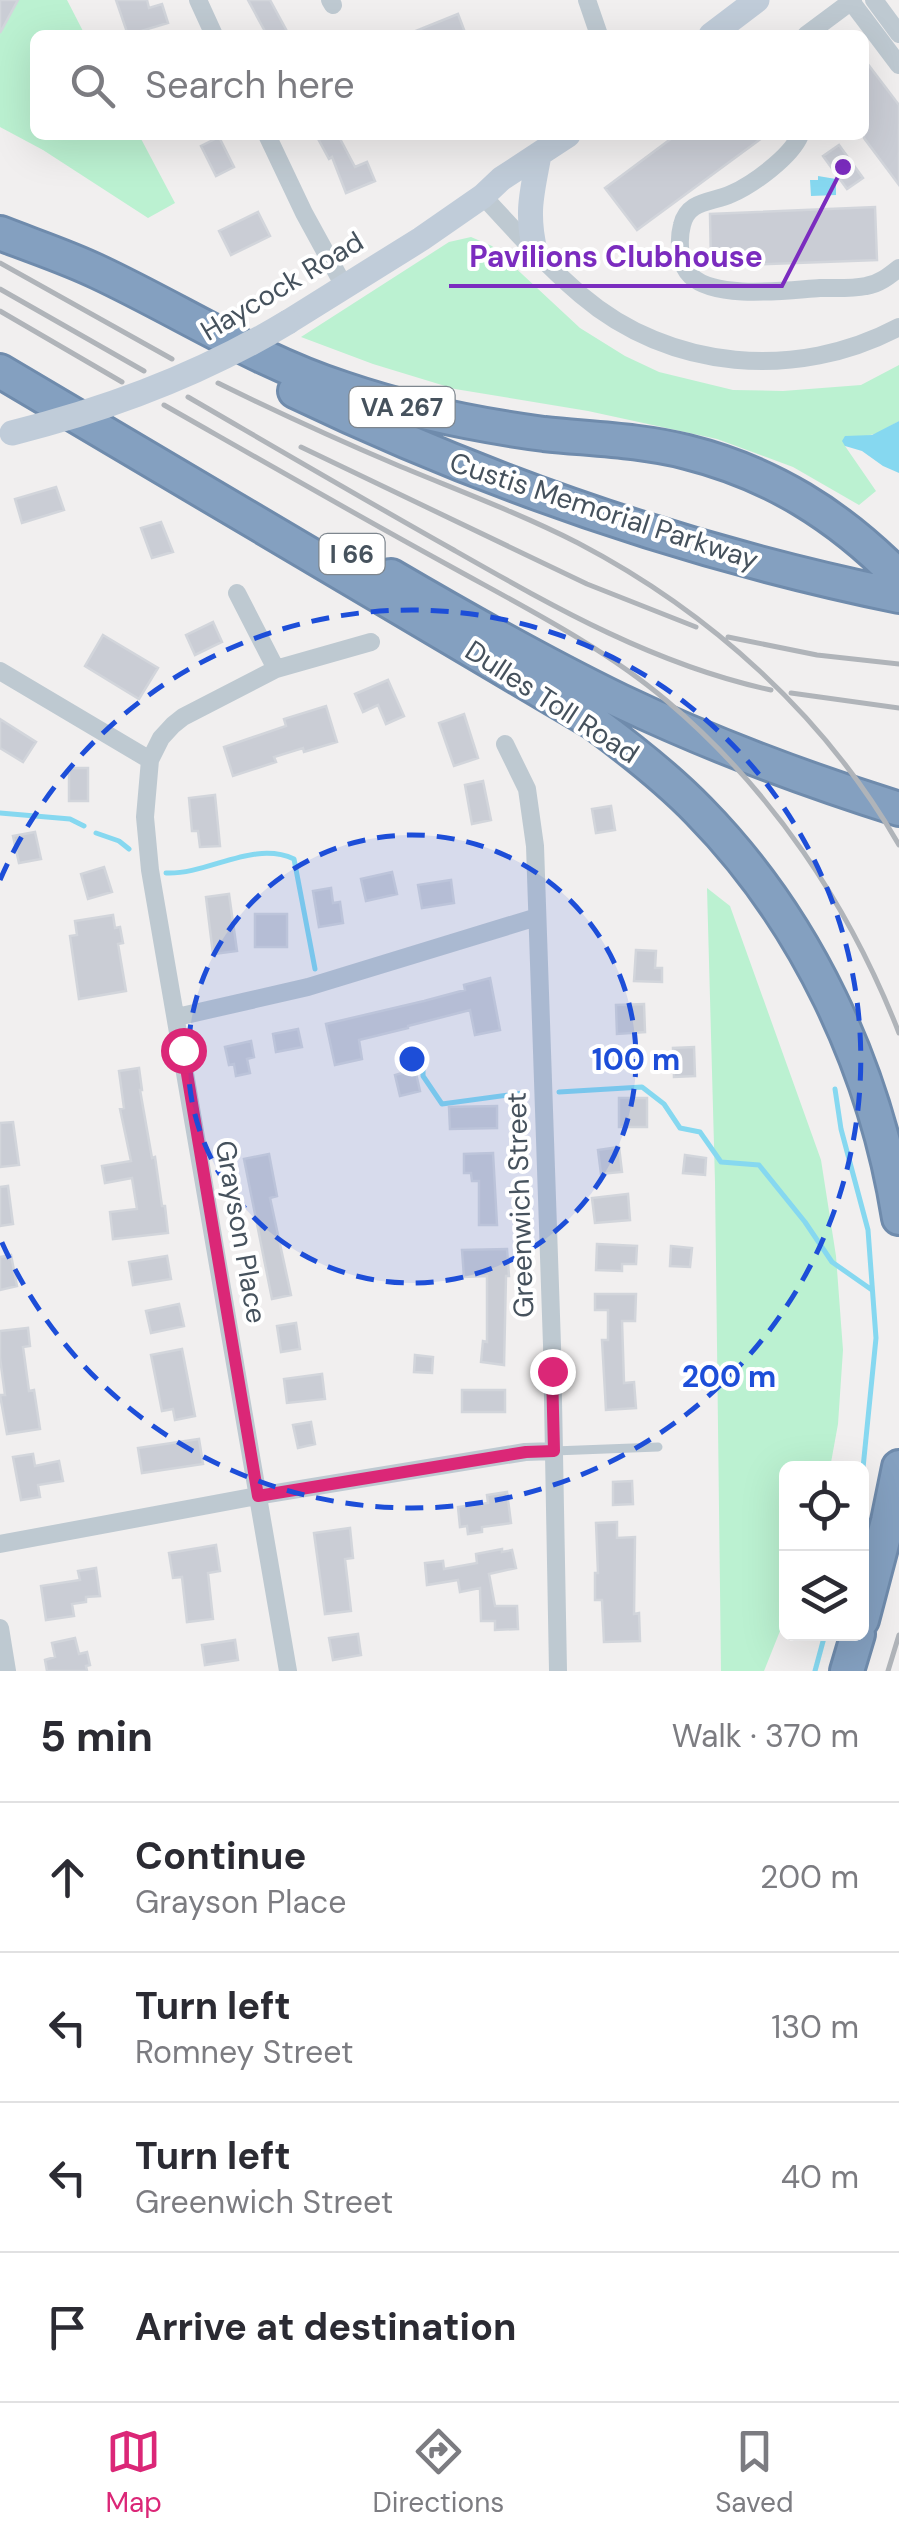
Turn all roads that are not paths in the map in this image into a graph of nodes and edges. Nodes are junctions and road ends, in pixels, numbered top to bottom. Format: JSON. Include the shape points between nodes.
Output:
{"nodes":[{"id":1,"x":198,"y":0,"type":"edge"},
{"id":2,"x":587,"y":0,"type":"edge"},
{"id":3,"x":757,"y":0,"type":"edge"},
{"id":4,"x":851,"y":0,"type":"edge"},
{"id":5,"x":874,"y":0,"type":"edge"},
{"id":6,"x":212,"y":30,"type":"edge"},
{"id":7,"x":598,"y":30,"type":"edge"},
{"id":8,"x":718,"y":30,"type":"edge"},
{"id":9,"x":812,"y":30,"type":"edge"},
{"id":10,"x":899,"y":34,"type":"edge"},
{"id":11,"x":899,"y":65,"type":"edge"},
{"id":12,"x":269,"y":140,"type":"edge"},
{"id":13,"x":561,"y":140,"type":"edge"},
{"id":14,"x":797,"y":140,"type":"edge"},
{"id":15,"x":539,"y":155,"type":"junction"},
{"id":16,"x":483,"y":196,"type":"junction"},
{"id":17,"x":0,"y":233,"type":"edge"},
{"id":18,"x":536,"y":250,"type":"junction"},
{"id":19,"x":899,"y":268,"type":"edge"},
{"id":20,"x":344,"y":286,"type":"junction"},
{"id":21,"x":899,"y":326,"type":"edge"},
{"id":22,"x":0,"y":351,"type":"edge"},
{"id":23,"x":0,"y":371,"type":"edge"},
{"id":24,"x":6,"y":435,"type":"edge"},
{"id":25,"x":899,"y":577,"type":"edge"},
{"id":26,"x":237,"y":593,"type":"dead end"},
{"id":27,"x":899,"y":596,"type":"edge"},
{"id":28,"x":371,"y":642,"type":"dead end"},
{"id":29,"x":276,"y":669,"type":"junction"},
{"id":30,"x":0,"y":671,"type":"edge"},
{"id":31,"x":505,"y":744,"type":"dead end"},
{"id":32,"x":150,"y":760,"type":"junction"},
{"id":33,"x":899,"y":809,"type":"edge"},
{"id":34,"x":537,"y":917,"type":"junction"},
{"id":35,"x":177,"y":1016,"type":"junction"},
{"id":36,"x":899,"y":1218,"type":"edge"},
{"id":37,"x":658,"y":1447,"type":"dead end"},
{"id":38,"x":554,"y":1451,"type":"junction"},
{"id":39,"x":899,"y":1467,"type":"edge"},
{"id":40,"x":258,"y":1496,"type":"junction"},
{"id":41,"x":0,"y":1544,"type":"edge"},
{"id":42,"x":869,"y":1593,"type":"edge"},
{"id":43,"x":0,"y":1628,"type":"edge"},
{"id":44,"x":856,"y":1641,"type":"edge"},
{"id":45,"x":7,"y":1671,"type":"edge"},
{"id":46,"x":288,"y":1671,"type":"edge"},
{"id":47,"x":558,"y":1671,"type":"edge"},
{"id":48,"x":847,"y":1671,"type":"edge"}],
"edges":[{"from":1,"to":6,"type":"street"},
{"from":2,"to":7,"type":"street"},
{"from":3,"to":8,"type":"main road"},
{"from":4,"to":9,"type":"street"},
{"from":4,"to":11,"type":"street"},
{"from":5,"to":10,"type":"street"},
{"from":12,"to":20,"type":"street"},
{"from":13,"to":15,"type":"main road","name":"Haycock Road"},
{"from":14,"to":19,"type":"street","via":[[739,190],[686,215],[680,248],[691,276],[744,290],[867,286]]},
{"from":15,"to":16,"type":"main road","name":"Haycock Road"},
{"from":15,"to":18,"type":"main road","via":[[529,206]]},
{"from":16,"to":18,"type":"street"},
{"from":16,"to":20,"type":"main road","name":"Haycock Road"},
{"from":17,"to":25,"type":"highway","number":"VA 267","via":[[346,390],[476,423],[689,452],[756,475],[824,512]]},
{"from":17,"to":27,"type":"highway","name":"Custis Memorial Parkway","via":[[272,380],[459,464],[686,542]]},
{"from":18,"to":21,"type":"street","via":[[616,320],[706,356],[797,359],[856,346]]},
{"from":20,"to":24,"type":"main road","name":"Haycock Road","bridge":true,"via":[[230,355],[157,388]]},
{"from":22,"to":33,"type":"highway","number":"I 66","via":[[545,663],[729,748]]},
{"from":23,"to":36,"type":"highway","name":"Dulles Toll Road","via":[[593,722],[681,793],[738,854],[813,965],[877,1120]]},
{"from":26,"to":29,"type":"street"},
{"from":28,"to":29,"type":"street"},
{"from":29,"to":32,"type":"street","via":[[183,717]]},
{"from":30,"to":32,"type":"street"},
{"from":31,"to":34,"type":"street","name":"Greenwich Street","via":[[527,789]]},
{"from":32,"to":35,"type":"street","name":"Grayson Place","via":[[150,870]]},
{"from":34,"to":35,"type":"street","via":[[308,986]]},
{"from":34,"to":38,"type":"street","name":"Greenwich Street"},
{"from":35,"to":40,"type":"street","name":"Grayson Place"},
{"from":37,"to":38,"type":"lane"},
{"from":38,"to":40,"type":"street"},
{"from":38,"to":47,"type":"street","name":"Greenwich Street"},
{"from":39,"to":42,"type":"highway"},
{"from":40,"to":41,"type":"street"},
{"from":40,"to":46,"type":"street","name":"Grayson Place"},
{"from":43,"to":45,"type":"street"},
{"from":44,"to":48,"type":"highway"}]}
